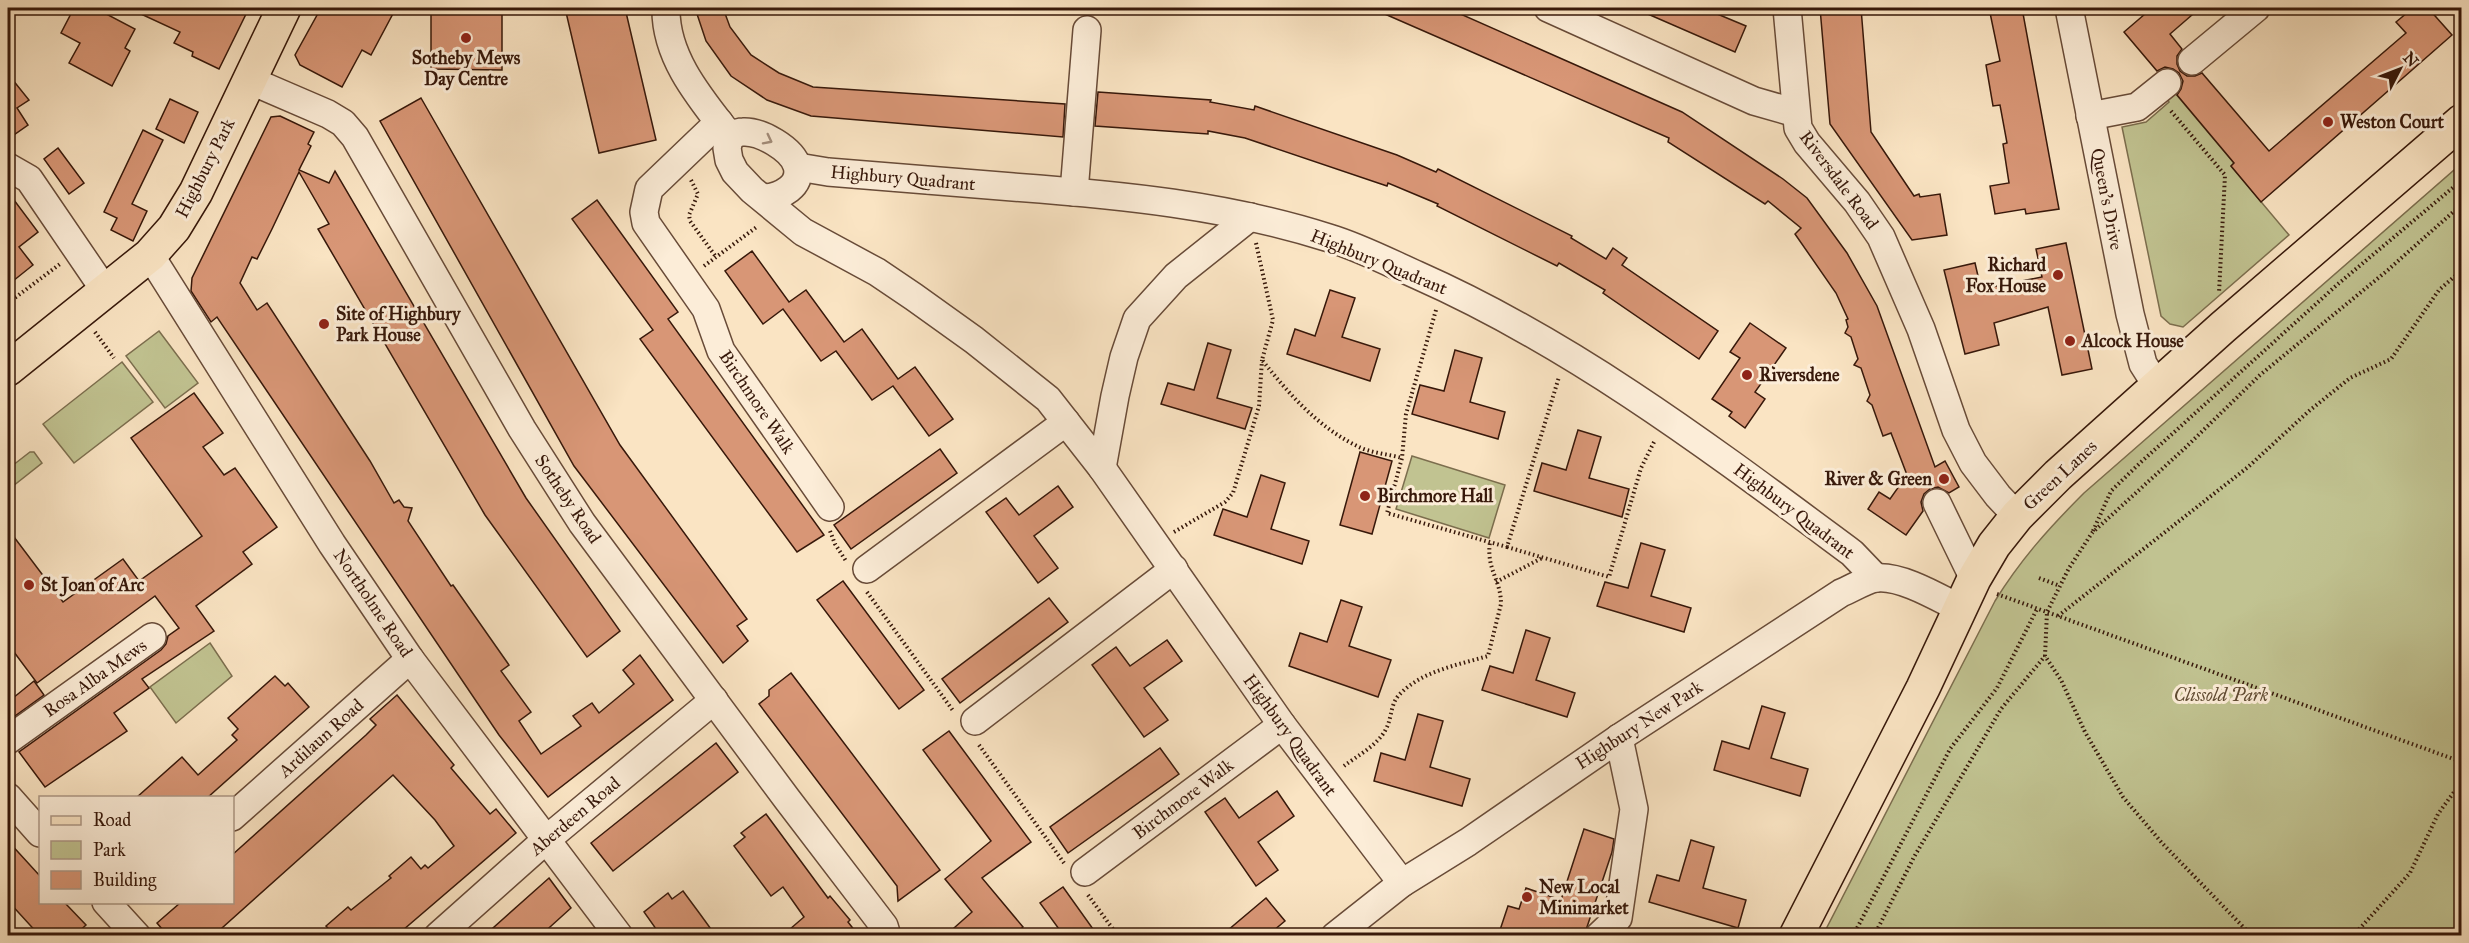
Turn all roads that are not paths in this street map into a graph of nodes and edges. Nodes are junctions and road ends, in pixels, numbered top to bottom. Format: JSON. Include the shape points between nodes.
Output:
{"nodes":[{"id":1,"x":284,"y":8,"type":"edge"},
{"id":2,"x":666,"y":8,"type":"edge"},
{"id":3,"x":1548,"y":8,"type":"edge"},
{"id":4,"x":1787,"y":8,"type":"edge"},
{"id":5,"x":2069,"y":8,"type":"edge"},
{"id":6,"x":2256,"y":8,"type":"edge"},
{"id":7,"x":1087,"y":30,"type":"dead end"},
{"id":8,"x":2193,"y":61,"type":"dead end"},
{"id":9,"x":249,"y":80,"type":"junction"},
{"id":10,"x":2161,"y":87,"type":"road end"},
{"id":11,"x":1796,"y":113,"type":"junction"},
{"id":12,"x":2090,"y":116,"type":"junction"},
{"id":13,"x":2462,"y":121,"type":"edge"},
{"id":14,"x":724,"y":129,"type":"junction"},
{"id":15,"x":8,"y":167,"type":"edge"},
{"id":16,"x":798,"y":167,"type":"junction"},
{"id":17,"x":1074,"y":192,"type":"junction"},
{"id":18,"x":772,"y":205,"type":"junction"},
{"id":19,"x":1250,"y":217,"type":"junction"},
{"id":20,"x":150,"y":255,"type":"junction"},
{"id":21,"x":106,"y":292,"type":"junction"},
{"id":22,"x":8,"y":369,"type":"edge"},
{"id":23,"x":2157,"y":386,"type":"junction"},
{"id":24,"x":1066,"y":422,"type":"junction"},
{"id":25,"x":1102,"y":468,"type":"junction"},
{"id":26,"x":1937,"y":503,"type":"dead end"},
{"id":27,"x":830,"y":507,"type":"dead end"},
{"id":28,"x":2017,"y":516,"type":"junction"},
{"id":29,"x":867,"y":569,"type":"dead end"},
{"id":30,"x":1174,"y":569,"type":"junction"},
{"id":31,"x":1876,"y":578,"type":"junction"},
{"id":32,"x":1984,"y":586,"type":"junction"},
{"id":33,"x":1961,"y":609,"type":"junction"},
{"id":34,"x":152,"y":637,"type":"dead end"},
{"id":35,"x":410,"y":659,"type":"junction"},
{"id":36,"x":714,"y":700,"type":"junction"},
{"id":37,"x":975,"y":721,"type":"dead end"},
{"id":38,"x":1282,"y":725,"type":"junction"},
{"id":39,"x":1619,"y":738,"type":"junction"},
{"id":40,"x":8,"y":740,"type":"edge"},
{"id":41,"x":8,"y":797,"type":"edge"},
{"id":42,"x":234,"y":815,"type":"edge"},
{"id":43,"x":39,"y":832,"type":"edge"},
{"id":44,"x":547,"y":839,"type":"junction"},
{"id":45,"x":1085,"y":872,"type":"dead end"},
{"id":46,"x":1402,"y":884,"type":"junction"},
{"id":47,"x":438,"y":936,"type":"edge"},
{"id":48,"x":619,"y":936,"type":"edge"},
{"id":49,"x":887,"y":936,"type":"edge"},
{"id":50,"x":1335,"y":936,"type":"edge"},
{"id":51,"x":1599,"y":936,"type":"edge"},
{"id":52,"x":1796,"y":936,"type":"edge"}],
"edges":[{"from":1,"to":9,"type":"main road","name":"Highbury Park"},
{"from":2,"to":14,"type":"street","name":"Highbury Quadrant","via":[[670,40],[684,72]]},
{"from":3,"to":11,"type":"street","name":"Riversdale Road","via":[[1754,101]]},
{"from":4,"to":11,"type":"street"},
{"from":5,"to":12,"type":"street","name":"Queen's Drive"},
{"from":6,"to":8,"type":"street"},
{"from":7,"to":17,"type":"street"},
{"from":9,"to":20,"type":"main road","name":"Highbury Park","via":[[186,211]]},
{"from":9,"to":36,"type":"street","name":"Sotheby Road","via":[[328,114],[355,137],[546,470]]},
{"from":10,"to":12,"type":"street","via":[[2138,107]]},
{"from":11,"to":28,"type":"street","name":"Riversdale Road","via":[[1798,128],[1807,143],[1881,237],[1921,328],[1956,430],[1951,442],[1960,461],[1973,463]]},
{"from":12,"to":23,"type":"street","name":"Queen's Drive","via":[[2128,304],[2143,364]]},
{"from":13,"to":23,"type":"main road","name":"Green Lanes"},
{"from":14,"to":16,"type":"street","one_way":true,"via":[[754,134],[783,149]]},
{"from":14,"to":18,"type":"street","name":"Highbury Quadrant","via":[[735,172]]},
{"from":14,"to":27,"type":"street","name":"Birchmore Walk","via":[[678,160],[649,189],[646,223],[706,309],[721,351]]},
{"from":15,"to":21,"type":"street","via":[[29,179]]},
{"from":16,"to":17,"type":"street","name":"Highbury Quadrant"},
{"from":16,"to":18,"type":"street","via":[[793,185]]},
{"from":17,"to":19,"type":"street","name":"Highbury Quadrant","via":[[1197,206]]},
{"from":18,"to":24,"type":"street","name":"Highbury Quadrant","via":[[803,232],[877,272],[974,340],[1048,399]]},
{"from":19,"to":25,"type":"street","via":[[1176,276],[1137,319],[1124,357]]},
{"from":19,"to":31,"type":"street","name":"Highbury Quadrant","via":[[1329,238],[1443,286],[1566,353],[1666,417],[1852,553]]},
{"from":20,"to":21,"type":"main road","name":"Highbury Park"},
{"from":20,"to":35,"type":"street","name":"Northolme Road","via":[[332,544]]},
{"from":21,"to":22,"type":"main road","name":"Highbury Park"},
{"from":23,"to":28,"type":"main road","name":"Green Lanes"},
{"from":24,"to":25,"type":"street","name":"Highbury Quadrant"},
{"from":24,"to":29,"type":"street"},
{"from":25,"to":30,"type":"street","name":"Highbury Quadrant"},
{"from":26,"to":32,"type":"street"},
{"from":28,"to":32,"type":"main road","name":"Green Lanes","via":[[1995,545]]},
{"from":30,"to":37,"type":"street"},
{"from":30,"to":38,"type":"street","name":"Highbury Quadrant"},
{"from":31,"to":33,"type":"street","via":[[1922,589]]},
{"from":31,"to":39,"type":"street","name":"Highbury New Park","via":[[1840,593]]},
{"from":32,"to":33,"type":"main road","name":"Green Lanes"},
{"from":33,"to":52,"type":"main road","name":"Green Lanes"},
{"from":34,"to":40,"type":"street","name":"Rosa Alba Mews"},
{"from":35,"to":42,"type":"street","name":"Ardilaun Road"},
{"from":35,"to":44,"type":"street","name":"Northolme Road"},
{"from":36,"to":44,"type":"street","name":"Aberdeen Road"},
{"from":36,"to":49,"type":"street","name":"Sotheby Road","via":[[884,926]]},
{"from":38,"to":45,"type":"street","name":"Birchmore Walk"},
{"from":38,"to":46,"type":"street","name":"Highbury Quadrant"},
{"from":39,"to":46,"type":"street","name":"Highbury New Park"},
{"from":39,"to":51,"type":"street","via":[[1634,809],[1618,918]]},
{"from":41,"to":43,"type":"street"},
{"from":44,"to":47,"type":"street","name":"Aberdeen Road"},
{"from":44,"to":48,"type":"street","name":"Northolme Road"},
{"from":46,"to":50,"type":"street","name":"Highbury New Park"}]}
